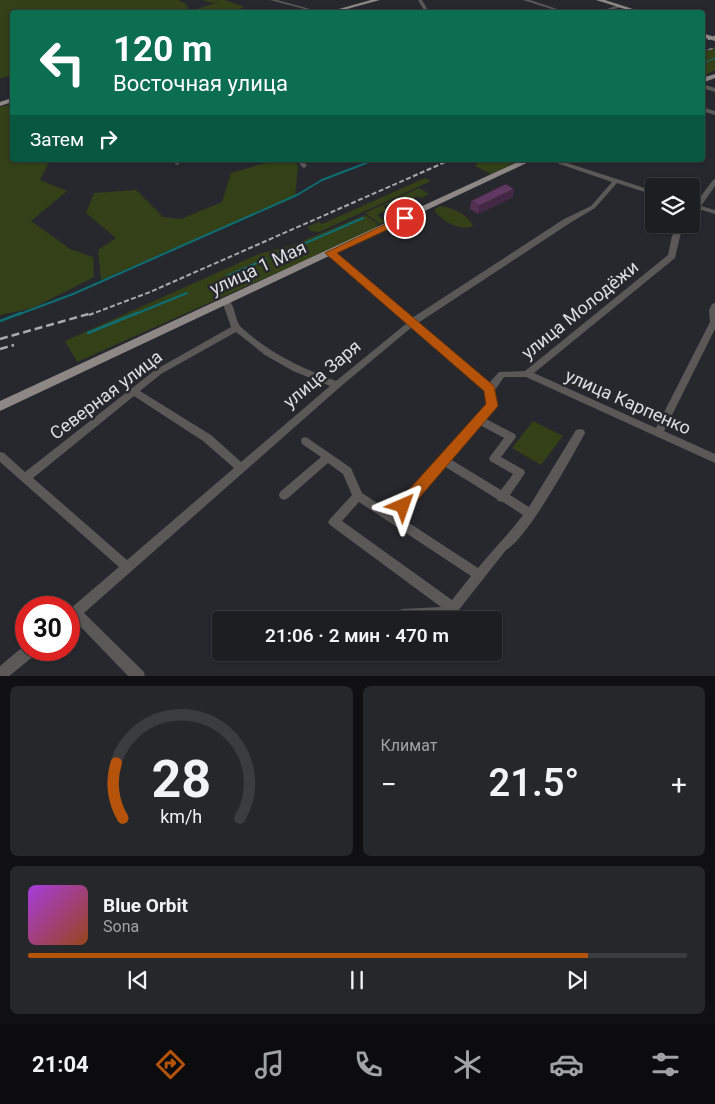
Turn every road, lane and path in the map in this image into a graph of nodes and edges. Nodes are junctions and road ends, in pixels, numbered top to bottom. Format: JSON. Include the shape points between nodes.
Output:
{"nodes":[{"id":1,"x":272,"y":0,"type":"edge"},
{"id":2,"x":377,"y":0,"type":"edge"},
{"id":3,"x":525,"y":0,"type":"edge"},
{"id":4,"x":600,"y":0,"type":"edge"},
{"id":5,"x":617,"y":3,"type":"edge"},
{"id":6,"x":311,"y":10,"type":"edge"},
{"id":7,"x":339,"y":10,"type":"edge"},
{"id":8,"x":558,"y":10,"type":"edge"},
{"id":9,"x":604,"y":10,"type":"edge"},
{"id":10,"x":633,"y":10,"type":"edge"},
{"id":11,"x":526,"y":162,"type":"edge"},
{"id":12,"x":557,"y":162,"type":"edge"},
{"id":13,"x":616,"y":181,"type":"junction"},
{"id":14,"x":715,"y":181,"type":"edge"},
{"id":15,"x":645,"y":190,"type":"edge"},
{"id":16,"x":700,"y":199,"type":"edge"},
{"id":17,"x":700,"y":208,"type":"edge"},
{"id":18,"x":715,"y":212,"type":"edge"},
{"id":19,"x":678,"y":233,"type":"edge"},
{"id":20,"x":330,"y":253,"type":"junction"},
{"id":21,"x":226,"y":301,"type":"junction"},
{"id":22,"x":715,"y":306,"type":"edge"},
{"id":23,"x":413,"y":322,"type":"junction"},
{"id":24,"x":236,"y":328,"type":"junction"},
{"id":25,"x":528,"y":374,"type":"junction"},
{"id":26,"x":338,"y":385,"type":"junction"},
{"id":27,"x":490,"y":389,"type":"junction"},
{"id":28,"x":133,"y":392,"type":"junction"},
{"id":29,"x":0,"y":406,"type":"edge"},
{"id":30,"x":480,"y":420,"type":"junction"},
{"id":31,"x":580,"y":433,"type":"dead end"},
{"id":32,"x":658,"y":433,"type":"junction"},
{"id":33,"x":306,"y":441,"type":"dead end"},
{"id":34,"x":0,"y":456,"type":"edge"},
{"id":35,"x":328,"y":457,"type":"junction"},
{"id":36,"x":715,"y":459,"type":"edge"},
{"id":37,"x":445,"y":461,"type":"junction"},
{"id":38,"x":241,"y":468,"type":"junction"},
{"id":39,"x":25,"y":478,"type":"junction"},
{"id":40,"x":284,"y":495,"type":"dead end"},
{"id":41,"x":358,"y":496,"type":"junction"},
{"id":42,"x":502,"y":498,"type":"junction"},
{"id":43,"x":531,"y":514,"type":"junction"},
{"id":44,"x":393,"y":518,"type":"junction"},
{"id":45,"x":128,"y":568,"type":"junction"},
{"id":46,"x":479,"y":575,"type":"junction"},
{"id":47,"x":80,"y":608,"type":"edge"},
{"id":48,"x":453,"y":608,"type":"junction"},
{"id":49,"x":451,"y":611,"type":"edge"},
{"id":50,"x":80,"y":622,"type":"edge"},
{"id":51,"x":17,"y":661,"type":"edge"},
{"id":52,"x":0,"y":676,"type":"edge"},
{"id":53,"x":139,"y":676,"type":"edge"}],
"edges":[{"from":1,"to":6,"type":"street"},
{"from":2,"to":7,"type":"main road"},
{"from":3,"to":8,"type":"street"},
{"from":4,"to":5,"type":"main road"},
{"from":5,"to":9,"type":"street"},
{"from":5,"to":10,"type":"main road"},
{"from":11,"to":20,"type":"main road","name":"улица 1 Мая"},
{"from":12,"to":13,"type":"street"},
{"from":13,"to":15,"type":"street"},
{"from":13,"to":23,"type":"street","name":"улица Заря","via":[[593,206]]},
{"from":14,"to":16,"type":"street"},
{"from":17,"to":18,"type":"street"},
{"from":19,"to":25,"type":"street","name":"улица Молодёжи","via":[[672,256]]},
{"from":20,"to":21,"type":"main road","name":"улица 1 Мая"},
{"from":20,"to":23,"type":"street"},
{"from":21,"to":24,"type":"street"},
{"from":21,"to":29,"type":"main road","name":"улица 1 Мая"},
{"from":22,"to":32,"type":"street","via":[[714,322]]},
{"from":23,"to":26,"type":"street","name":"улица Заря"},
{"from":23,"to":27,"type":"street"},
{"from":24,"to":26,"type":"street","via":[[268,353],[296,369]]},
{"from":24,"to":28,"type":"street","name":"Северная улица","via":[[158,372]]},
{"from":25,"to":27,"type":"street","name":"улица Молодёжи","via":[[502,374]]},
{"from":25,"to":32,"type":"street","name":"улица Карпенко"},
{"from":26,"to":38,"type":"street","name":"улица Заря"},
{"from":27,"to":30,"type":"street","via":[[492,406]]},
{"from":28,"to":38,"type":"street","via":[[207,438]]},
{"from":28,"to":39,"type":"street","name":"Северная улица"},
{"from":30,"to":37,"type":"street"},
{"from":30,"to":42,"type":"street","via":[[511,437],[494,458],[520,473]]},
{"from":31,"to":43,"type":"street"},
{"from":32,"to":36,"type":"street","name":"улица Карпенко"},
{"from":33,"to":35,"type":"street"},
{"from":34,"to":39,"type":"street"},
{"from":35,"to":40,"type":"street"},
{"from":35,"to":41,"type":"street","via":[[347,471]]},
{"from":37,"to":42,"type":"street"},
{"from":37,"to":44,"type":"street"},
{"from":38,"to":45,"type":"street","name":"улица Заря"},
{"from":39,"to":45,"type":"street"},
{"from":41,"to":44,"type":"street"},
{"from":41,"to":48,"type":"street","via":[[334,522]]},
{"from":42,"to":43,"type":"street"},
{"from":43,"to":46,"type":"street"},
{"from":44,"to":46,"type":"street"},
{"from":45,"to":47,"type":"street","name":"улица Заря"},
{"from":46,"to":48,"type":"street"},
{"from":48,"to":49,"type":"street"},
{"from":50,"to":53,"type":"street"},
{"from":51,"to":52,"type":"street"}]}
